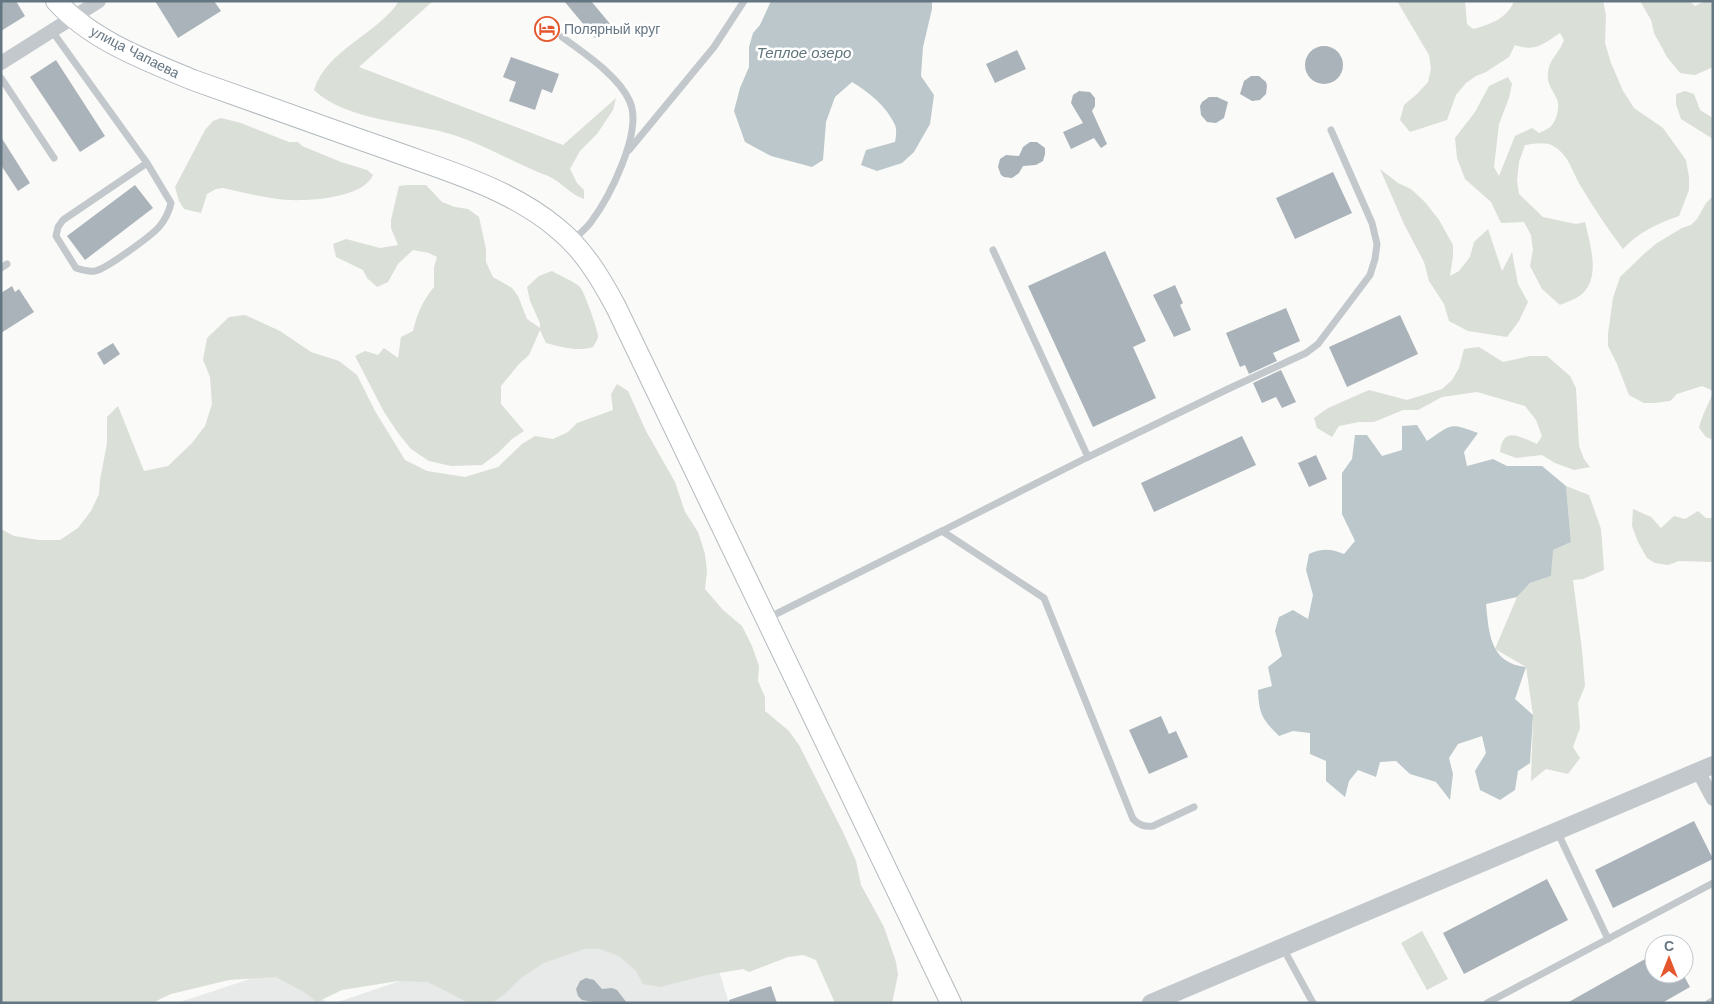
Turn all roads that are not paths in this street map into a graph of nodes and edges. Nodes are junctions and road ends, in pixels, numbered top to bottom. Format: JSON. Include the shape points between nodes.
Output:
{"nodes":[{"id":1,"x":56,"y":1,"type":"edge"},
{"id":2,"x":99,"y":1,"type":"edge"},
{"id":3,"x":744,"y":1,"type":"edge"},
{"id":4,"x":73,"y":18,"type":"junction"},
{"id":5,"x":52,"y":31,"type":"junction"},
{"id":6,"x":562,"y":37,"type":"dead end"},
{"id":7,"x":1,"y":63,"type":"edge"},
{"id":8,"x":1,"y":78,"type":"edge"},
{"id":9,"x":1331,"y":130,"type":"dead end"},
{"id":10,"x":627,"y":152,"type":"junction"},
{"id":11,"x":54,"y":158,"type":"dead end"},
{"id":12,"x":148,"y":163,"type":"junction"},
{"id":13,"x":572,"y":241,"type":"junction"},
{"id":14,"x":993,"y":250,"type":"dead end"},
{"id":15,"x":1088,"y":457,"type":"junction"},
{"id":16,"x":942,"y":531,"type":"junction"},
{"id":17,"x":765,"y":619,"type":"junction"},
{"id":18,"x":1705,"y":768,"type":"edge"},
{"id":19,"x":1713,"y":799,"type":"edge"},
{"id":20,"x":1194,"y":807,"type":"dead end"},
{"id":21,"x":1557,"y":831,"type":"junction"},
{"id":22,"x":1713,"y":884,"type":"edge"},
{"id":23,"x":1608,"y":939,"type":"junction"},
{"id":24,"x":1282,"y":947,"type":"junction"},
{"id":25,"x":1713,"y":1001,"type":"edge"},
{"id":26,"x":951,"y":1003,"type":"edge"},
{"id":27,"x":1150,"y":1003,"type":"edge"},
{"id":28,"x":1313,"y":1003,"type":"edge"},
{"id":29,"x":1487,"y":1003,"type":"edge"},
{"id":30,"x":1709,"y":1003,"type":"edge"}],
"edges":[{"from":1,"to":4,"type":"main road","name":"улица Чапаева"},
{"from":2,"to":4,"type":"street"},
{"from":3,"to":10,"type":"lane","via":[[714,47]]},
{"from":4,"to":5,"type":"street"},
{"from":4,"to":13,"type":"main road","name":"улица Чапаева","via":[[106,40],[193,80],[477,181],[530,208]]},
{"from":5,"to":7,"type":"street"},
{"from":5,"to":12,"type":"lane"},
{"from":6,"to":10,"type":"lane","via":[[612,77],[630,101],[633,127]]},
{"from":8,"to":11,"type":"lane"},
{"from":9,"to":15,"type":"lane","via":[[1372,223],[1377,244],[1370,275],[1318,344],[1306,353]]},
{"from":10,"to":13,"type":"lane","via":[[610,193],[590,224]]},
{"from":12,"to":12,"type":"lane","via":[[171,203],[170,212],[158,228],[109,266],[95,271],[76,268],[56,236],[63,220]]},
{"from":13,"to":17,"type":"main road","name":"улица Чапаева","via":[[593,266],[616,306]]},
{"from":14,"to":15,"type":"lane"},
{"from":15,"to":16,"type":"lane"},
{"from":16,"to":17,"type":"lane"},
{"from":16,"to":20,"type":"lane","via":[[1044,598],[1137,824],[1153,826]]},
{"from":17,"to":26,"type":"main road","name":"улица Чапаева"},
{"from":18,"to":19,"type":"street"},
{"from":18,"to":21,"type":"street"},
{"from":21,"to":23,"type":"lane"},
{"from":21,"to":24,"type":"street"},
{"from":22,"to":23,"type":"lane"},
{"from":23,"to":29,"type":"lane"},
{"from":24,"to":27,"type":"street"},
{"from":24,"to":28,"type":"lane"},
{"from":25,"to":30,"type":"lane"}]}
